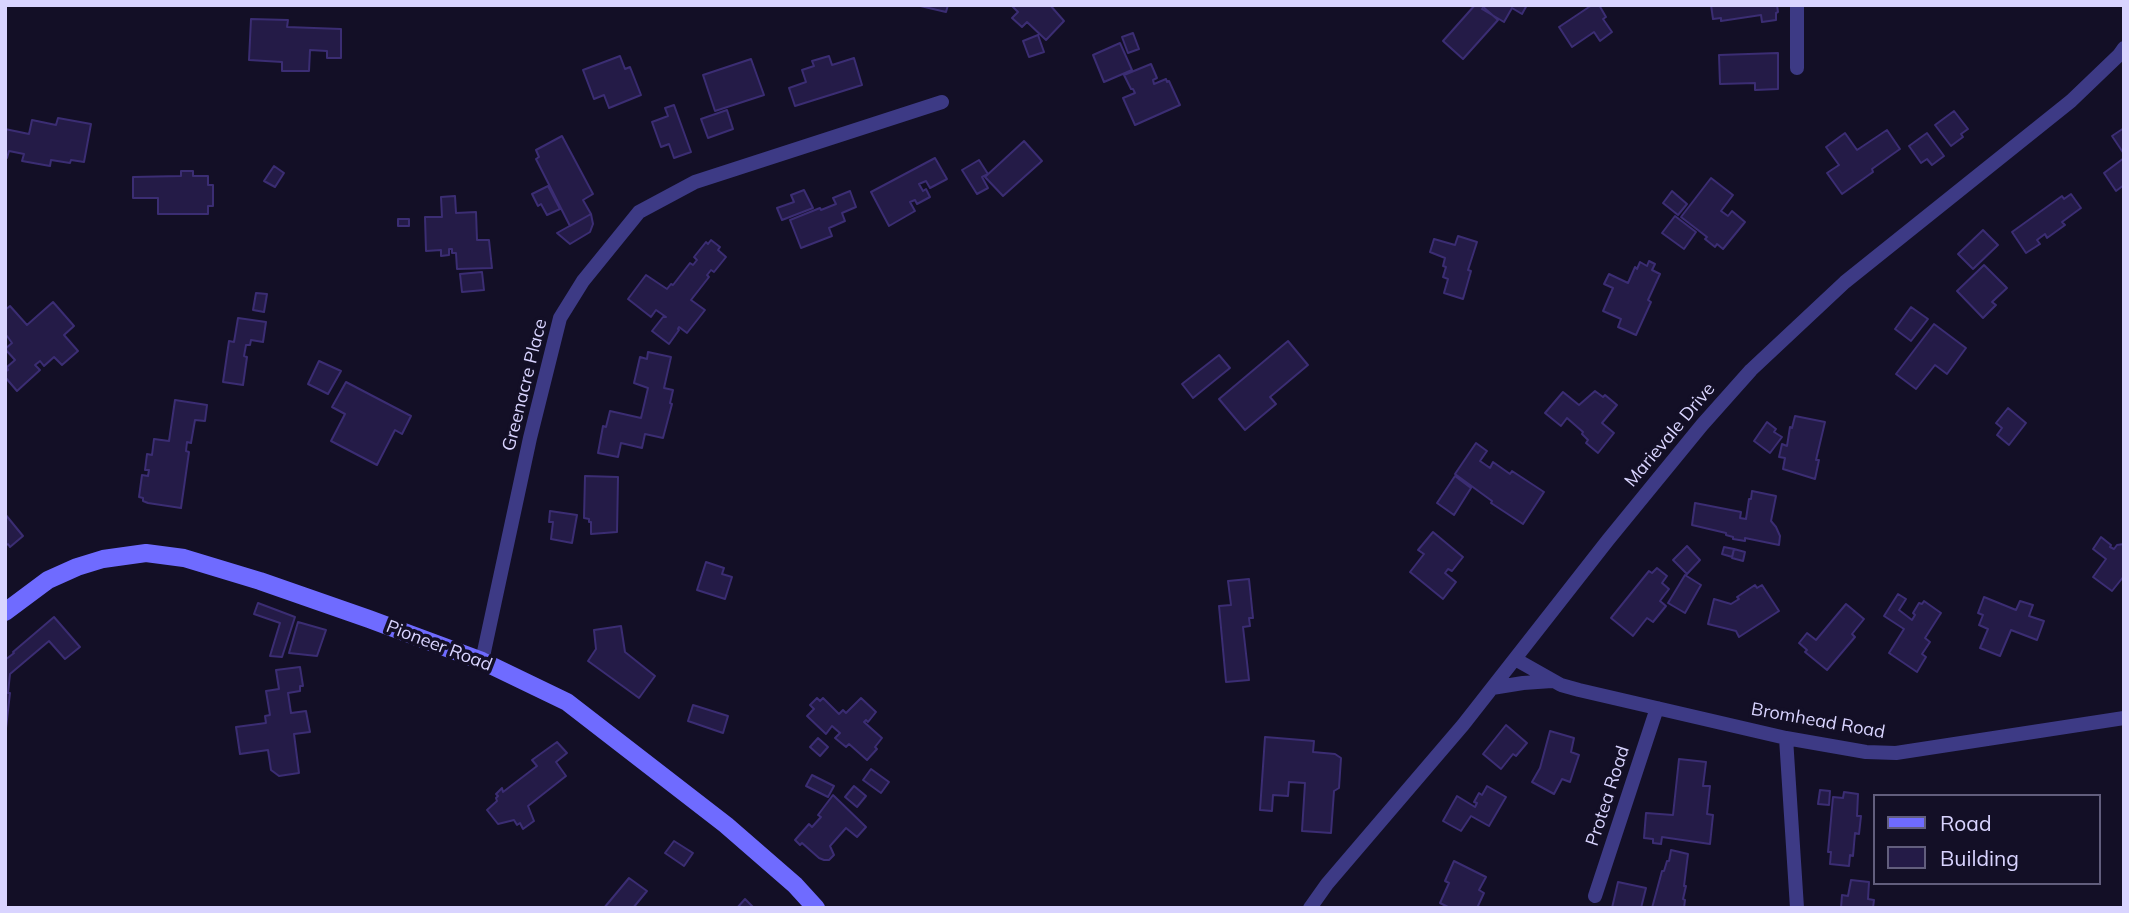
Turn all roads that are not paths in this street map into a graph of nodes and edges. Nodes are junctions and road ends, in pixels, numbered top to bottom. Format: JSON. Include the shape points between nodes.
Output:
{"nodes":[{"id":1,"x":1797,"y":5,"type":"edge"},
{"id":2,"x":2124,"y":48,"type":"edge"},
{"id":3,"x":1797,"y":68,"type":"dead end"},
{"id":4,"x":942,"y":102,"type":"dead end"},
{"id":5,"x":5,"y":612,"type":"edge"},
{"id":6,"x":1515,"y":659,"type":"junction"},
{"id":7,"x":482,"y":661,"type":"junction"},
{"id":8,"x":1553,"y":681,"type":"junction"},
{"id":9,"x":1492,"y":688,"type":"junction"},
{"id":10,"x":1657,"y":708,"type":"junction"},
{"id":11,"x":2124,"y":718,"type":"edge"},
{"id":12,"x":1786,"y":737,"type":"junction"},
{"id":13,"x":1595,"y":896,"type":"dead end"},
{"id":14,"x":816,"y":908,"type":"edge"},
{"id":15,"x":1310,"y":908,"type":"edge"},
{"id":16,"x":1797,"y":908,"type":"edge"}],
"edges":[{"from":1,"to":3,"type":"street"},
{"from":2,"to":6,"type":"street","name":"Marievale Drive","via":[[2071,101],[1845,282],[1751,370]]},
{"from":4,"to":7,"type":"street","name":"Greenacre Place","via":[[695,182],[639,212],[623,230],[560,318]]},
{"from":5,"to":7,"type":"main road","name":"Pioneer Road","via":[[48,580],[77,567],[103,558],[146,553],[184,558],[260,581]]},
{"from":6,"to":8,"type":"street","name":"Bromhead Road"},
{"from":6,"to":9,"type":"street","name":"Marievale Drive"},
{"from":7,"to":14,"type":"main road","name":"Pioneer Road","via":[[567,702],[726,825]]},
{"from":8,"to":9,"type":"street"},
{"from":8,"to":10,"type":"street","name":"Bromhead Road"},
{"from":9,"to":15,"type":"street","name":"Marievale Drive"},
{"from":10,"to":12,"type":"street","name":"Bromhead Road"},
{"from":10,"to":13,"type":"street","name":"Protea Road"},
{"from":11,"to":12,"type":"street","name":"Bromhead Road","via":[[1896,753]]},
{"from":12,"to":16,"type":"street"}]}
